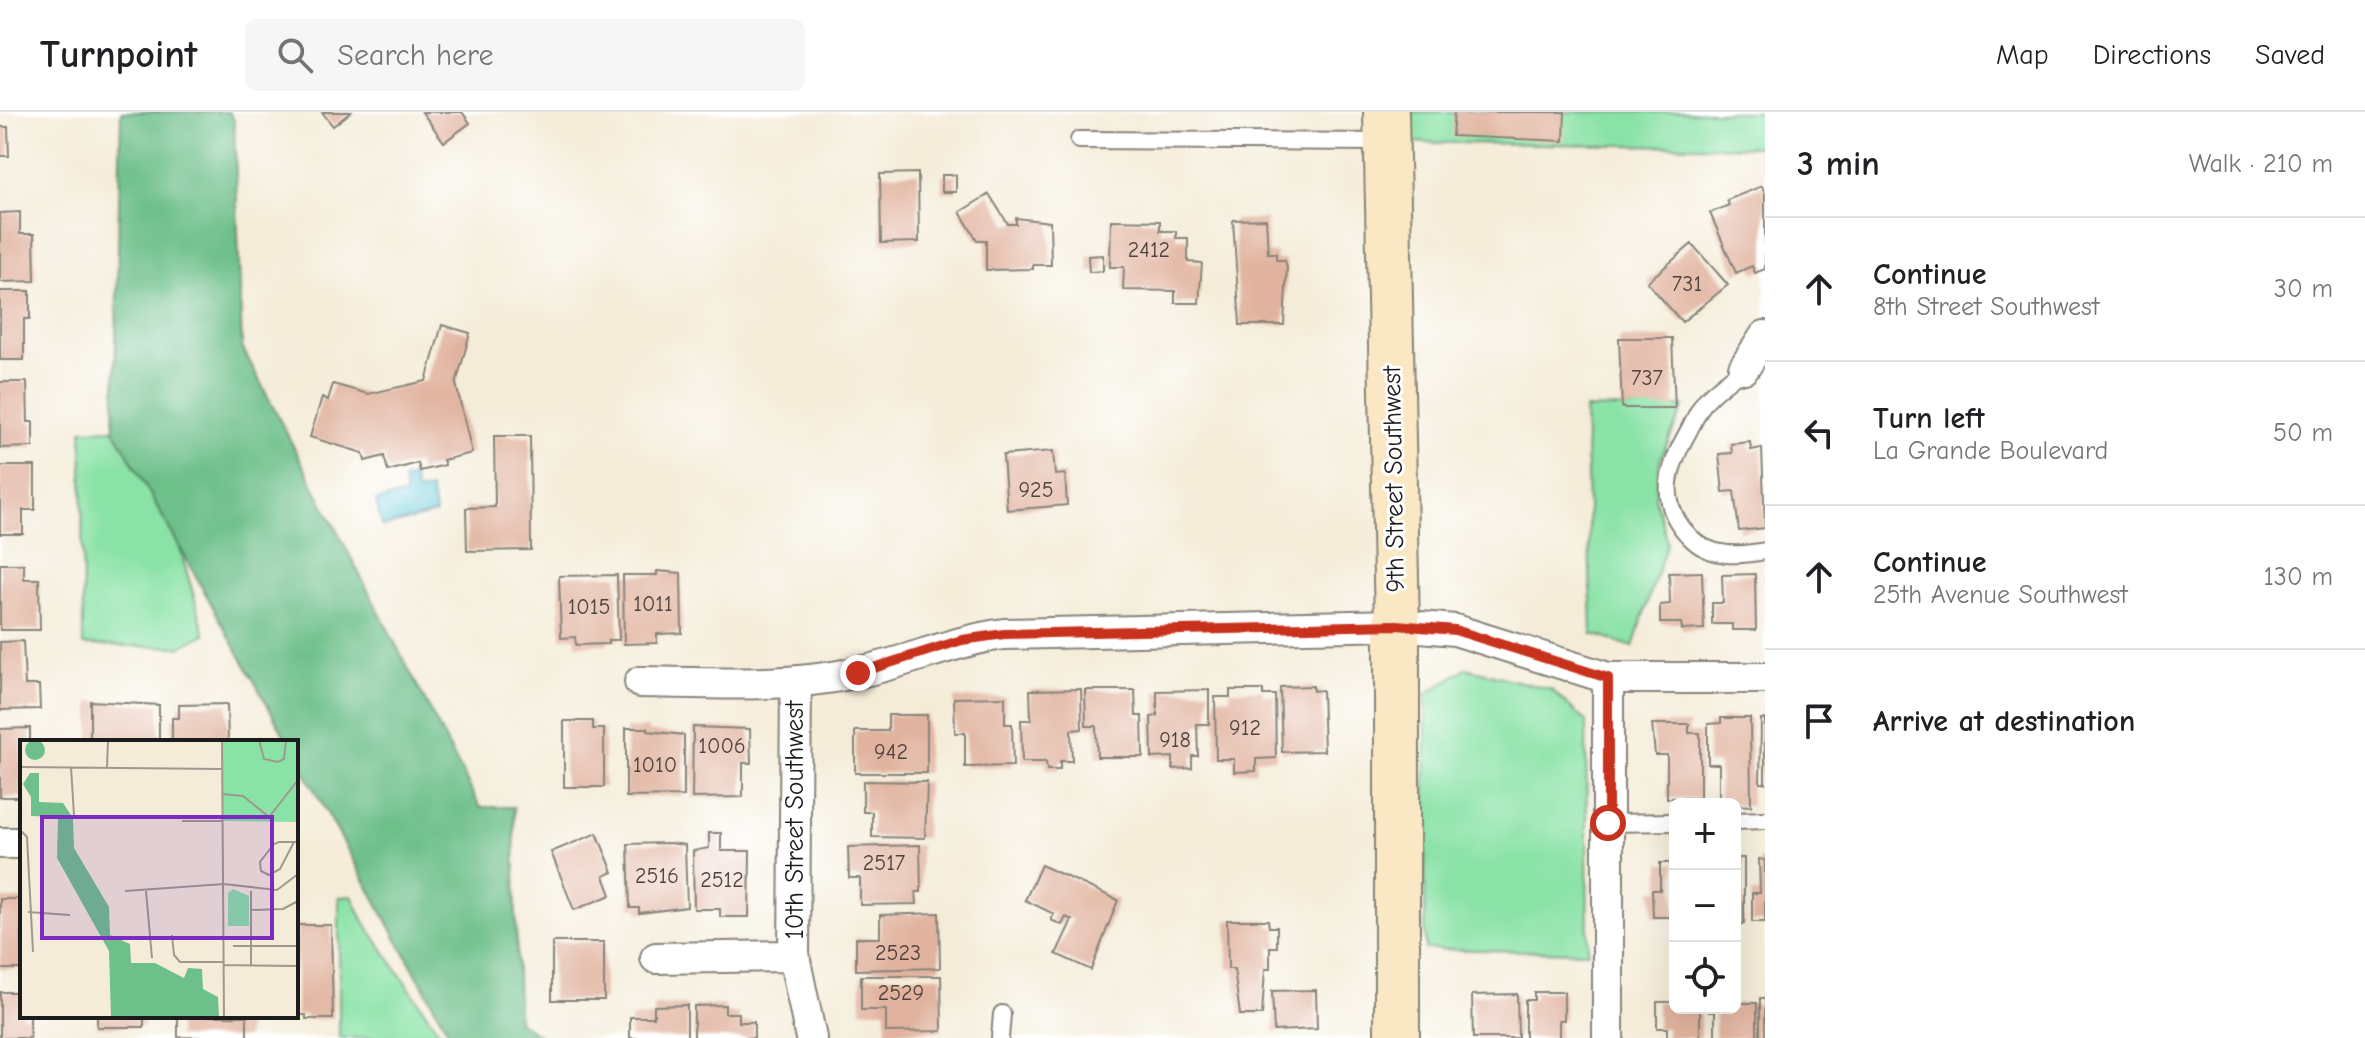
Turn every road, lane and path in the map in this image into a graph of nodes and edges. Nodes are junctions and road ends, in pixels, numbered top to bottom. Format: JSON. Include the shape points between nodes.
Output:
{"nodes":[{"id":1,"x":1387,"y":127,"type":"edge"},
{"id":2,"x":1079,"y":140,"type":"dead end"},
{"id":3,"x":1765,"y":336,"type":"edge"},
{"id":4,"x":1744,"y":368,"type":"joint"},
{"id":5,"x":1765,"y":551,"type":"edge"},
{"id":6,"x":1397,"y":625,"type":"junction"},
{"id":7,"x":1608,"y":678,"type":"junction"},
{"id":8,"x":1765,"y":678,"type":"edge"},
{"id":9,"x":640,"y":682,"type":"dead end"},
{"id":10,"x":796,"y":683,"type":"junction"},
{"id":11,"x":1765,"y":820,"type":"edge"},
{"id":12,"x":1741,"y":821,"type":"edge"},
{"id":13,"x":1669,"y":822,"type":"edge"},
{"id":14,"x":1608,"y":823,"type":"junction"},
{"id":15,"x":794,"y":956,"type":"junction"},
{"id":16,"x":656,"y":958,"type":"dead end"},
{"id":17,"x":1002,"y":1014,"type":"dead end"},
{"id":18,"x":811,"y":1038,"type":"edge"},
{"id":19,"x":1000,"y":1038,"type":"edge"},
{"id":20,"x":1397,"y":1038,"type":"edge"},
{"id":21,"x":1608,"y":1038,"type":"edge"}],
"edges":[{"from":1,"to":2,"type":"lane"},
{"from":1,"to":6,"type":"main road","name":"9th Street Southwest"},
{"from":3,"to":4,"type":"street"},
{"from":4,"to":5,"type":"lane","via":[[1705,401],[1674,456],[1667,493],[1671,512],[1697,544],[1720,554]]},
{"from":6,"to":7,"type":"street","via":[[1455,630]]},
{"from":6,"to":10,"type":"street","via":[[1004,634],[962,640],[858,673]]},
{"from":6,"to":20,"type":"main road","name":"9th Street Southwest"},
{"from":7,"to":8,"type":"street"},
{"from":7,"to":14,"type":"street"},
{"from":9,"to":10,"type":"street"},
{"from":10,"to":15,"type":"street","name":"10th Street Southwest"},
{"from":11,"to":12,"type":"lane"},
{"from":13,"to":14,"type":"lane"},
{"from":14,"to":21,"type":"street"},
{"from":15,"to":16,"type":"street","name":"10th Street Southwest"},
{"from":15,"to":18,"type":"street","name":"10th Street Southwest"},
{"from":17,"to":19,"type":"lane"}]}
